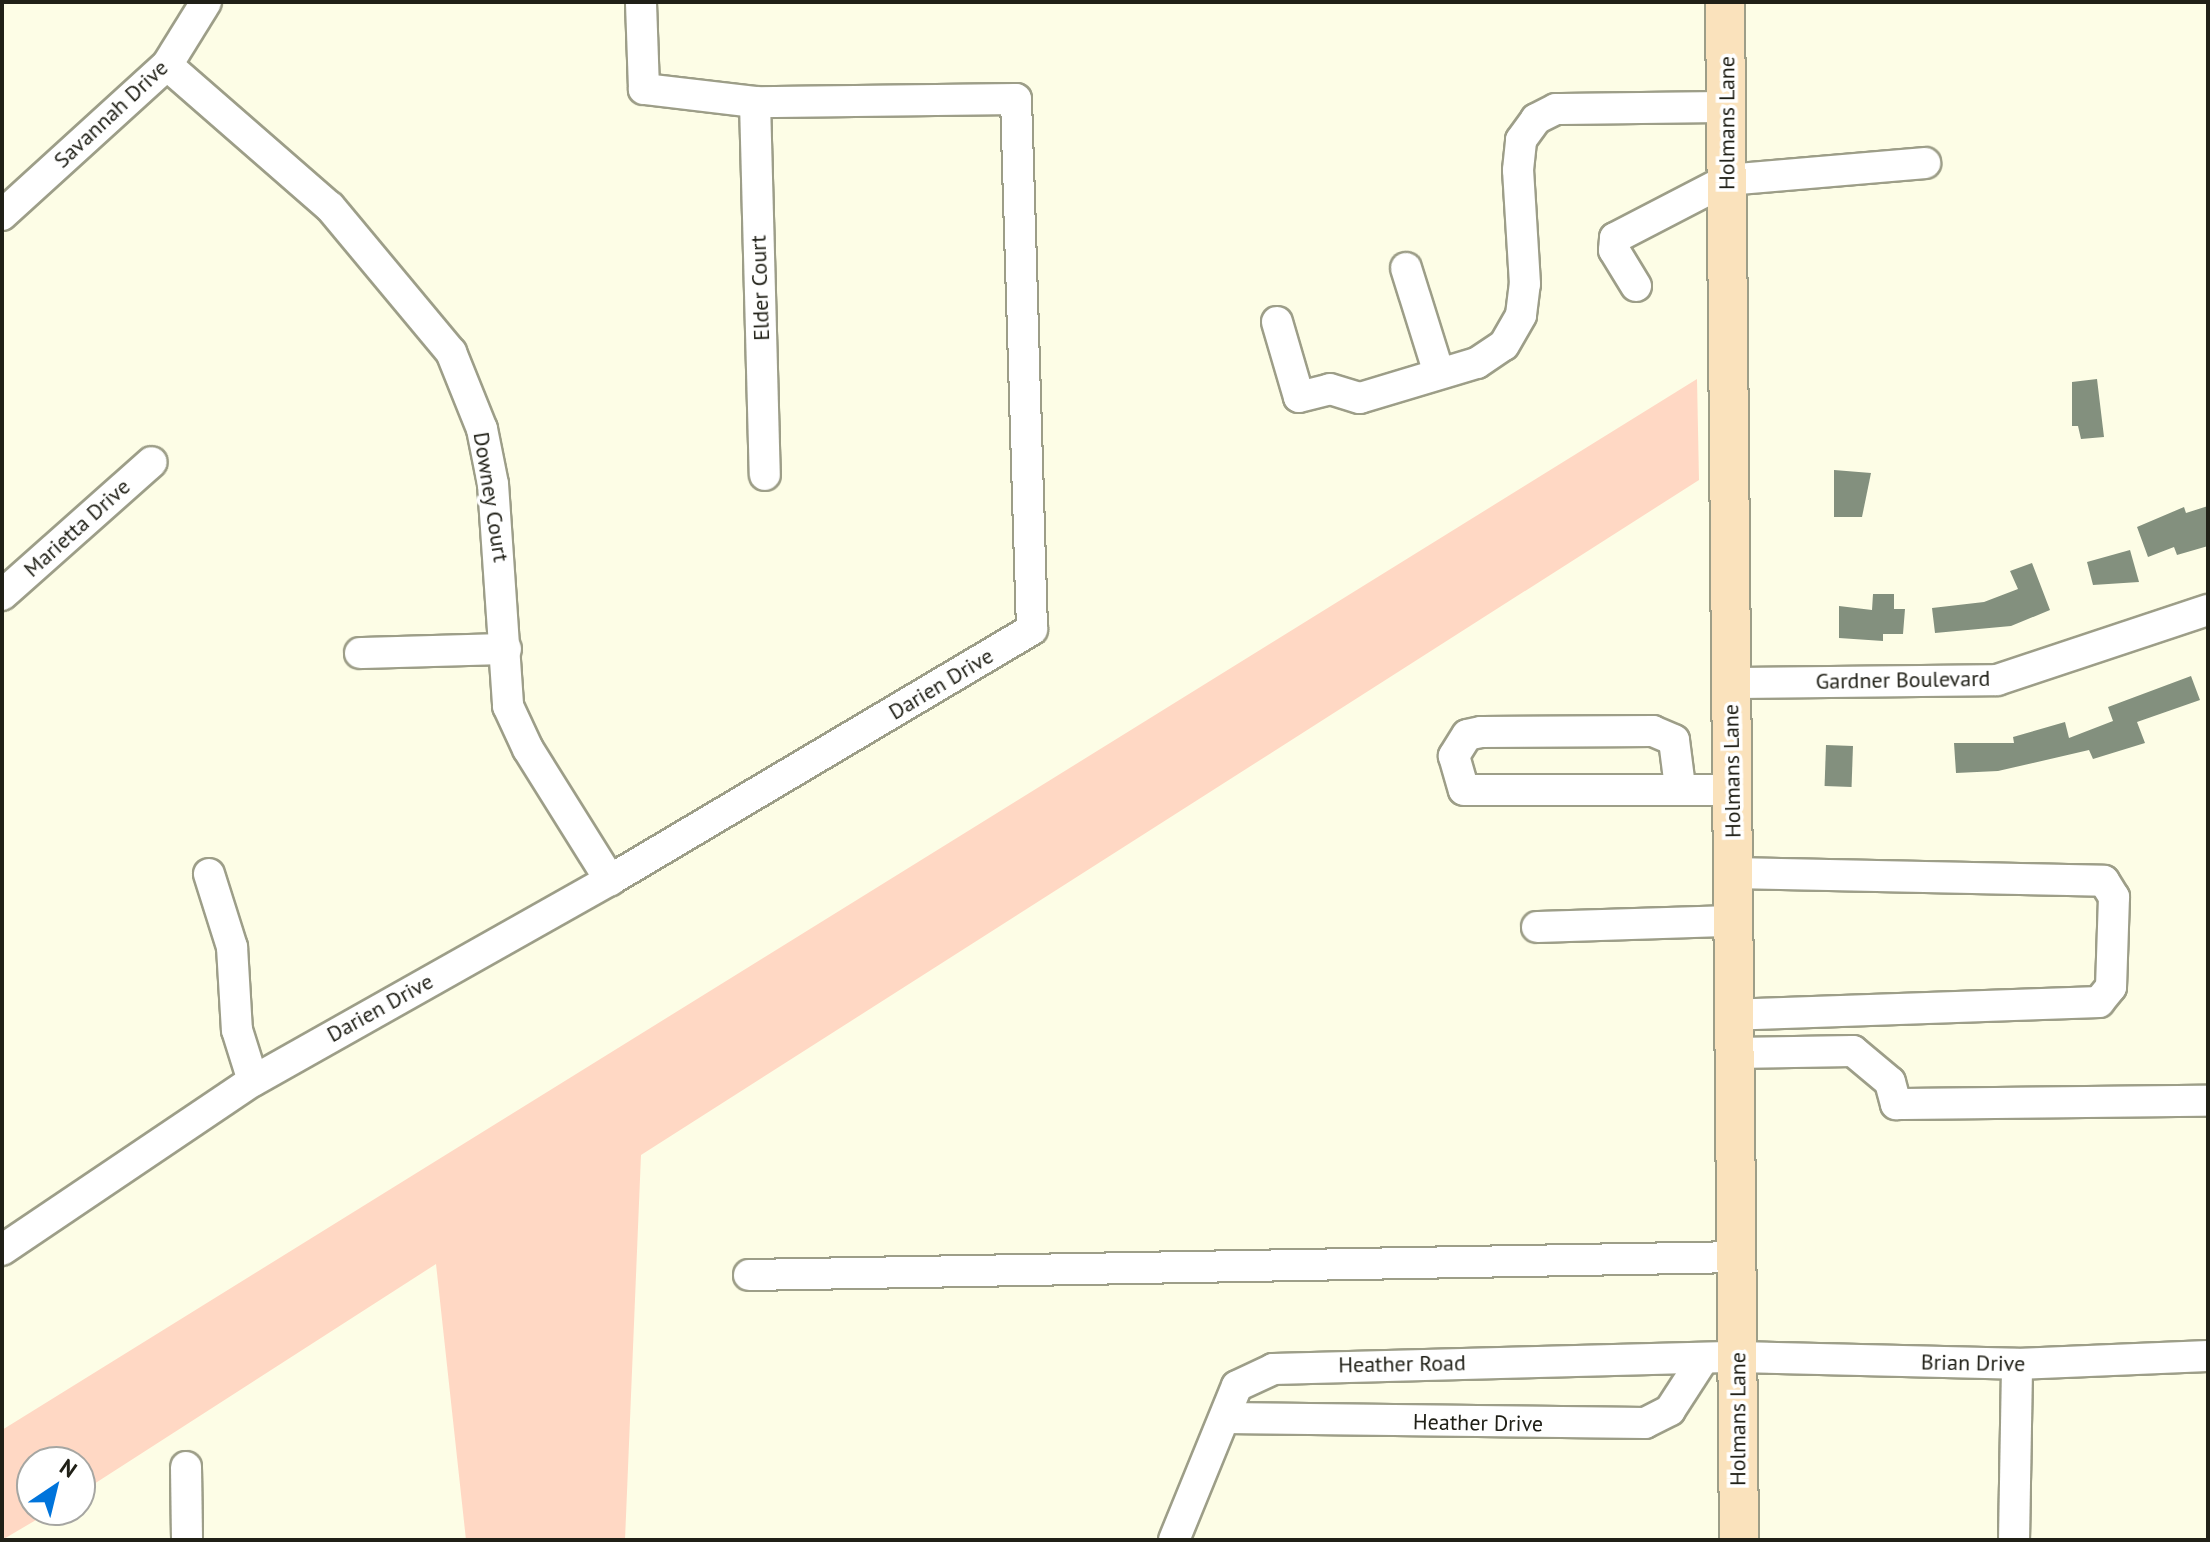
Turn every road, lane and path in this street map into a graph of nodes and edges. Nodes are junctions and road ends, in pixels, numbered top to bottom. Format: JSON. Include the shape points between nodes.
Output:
{"nodes":[{"id":1,"x":206,"y":2,"type":"edge"},
{"id":2,"x":641,"y":2,"type":"edge"},
{"id":3,"x":1725,"y":2,"type":"edge"},
{"id":4,"x":167,"y":65,"type":"junction"},
{"id":5,"x":755,"y":102,"type":"junction"},
{"id":6,"x":1726,"y":107,"type":"junction"},
{"id":7,"x":1925,"y":163,"type":"dead end"},
{"id":8,"x":1727,"y":180,"type":"junction"},
{"id":9,"x":2,"y":215,"type":"edge"},
{"id":10,"x":1406,"y":268,"type":"dead end"},
{"id":11,"x":1636,"y":286,"type":"dead end"},
{"id":12,"x":1277,"y":322,"type":"dead end"},
{"id":13,"x":1438,"y":370,"type":"junction"},
{"id":14,"x":152,"y":462,"type":"dead end"},
{"id":15,"x":765,"y":475,"type":"dead end"},
{"id":16,"x":2,"y":595,"type":"edge"},
{"id":17,"x":2208,"y":610,"type":"edge"},
{"id":18,"x":506,"y":649,"type":"junction"},
{"id":19,"x":360,"y":653,"type":"dead end"},
{"id":20,"x":1731,"y":683,"type":"junction"},
{"id":21,"x":1680,"y":787,"type":"junction"},
{"id":22,"x":1732,"y":790,"type":"junction"},
{"id":23,"x":1733,"y":873,"type":"junction"},
{"id":24,"x":209,"y":874,"type":"dead end"},
{"id":25,"x":610,"y":880,"type":"junction"},
{"id":26,"x":1733,"y":921,"type":"junction"},
{"id":27,"x":1537,"y":927,"type":"dead end"},
{"id":28,"x":1734,"y":1015,"type":"junction"},
{"id":29,"x":1735,"y":1053,"type":"junction"},
{"id":30,"x":253,"y":1081,"type":"junction"},
{"id":31,"x":2208,"y":1101,"type":"edge"},
{"id":32,"x":2,"y":1250,"type":"edge"},
{"id":33,"x":1736,"y":1257,"type":"junction"},
{"id":34,"x":749,"y":1275,"type":"dead end"},
{"id":35,"x":2208,"y":1356,"type":"edge"},
{"id":36,"x":1719,"y":1360,"type":"junction"},
{"id":37,"x":2017,"y":1364,"type":"junction"},
{"id":38,"x":1226,"y":1418,"type":"junction"},
{"id":39,"x":186,"y":1467,"type":"dead end"},
{"id":40,"x":187,"y":1540,"type":"edge"},
{"id":41,"x":1174,"y":1540,"type":"edge"},
{"id":42,"x":1739,"y":1540,"type":"edge"},
{"id":43,"x":2014,"y":1540,"type":"edge"}],
"edges":[{"from":1,"to":4,"type":"street","name":"Savannah Drive"},
{"from":2,"to":5,"type":"street","name":"Darien Drive","via":[[644,89]]},
{"from":3,"to":6,"type":"main road","name":"Holmans Lane"},
{"from":4,"to":9,"type":"street","name":"Savannah Drive"},
{"from":4,"to":18,"type":"street","name":"Downey Court","via":[[330,207],[451,352],[482,429],[493,484]]},
{"from":5,"to":15,"type":"street","name":"Elder Court"},
{"from":5,"to":25,"type":"street","name":"Darien Drive","via":[[1016,99],[1032,629]]},
{"from":6,"to":8,"type":"main road","name":"Holmans Lane"},
{"from":6,"to":13,"type":"street","via":[[1556,109],[1536,119],[1521,140],[1518,170],[1525,284],[1521,315],[1504,345],[1477,363]]},
{"from":7,"to":8,"type":"street"},
{"from":8,"to":11,"type":"street","via":[[1615,238],[1614,250]]},
{"from":8,"to":20,"type":"main road","name":"Holmans Lane"},
{"from":10,"to":13,"type":"street"},
{"from":12,"to":13,"type":"street","via":[[1299,397],[1330,389],[1360,398]]},
{"from":14,"to":16,"type":"street","name":"Marietta Drive"},
{"from":17,"to":20,"type":"street","name":"Gardner Boulevard","via":[[1997,680]]},
{"from":18,"to":19,"type":"street"},
{"from":18,"to":25,"type":"street","name":"Downey Court","via":[[508,706],[528,749]]},
{"from":20,"to":22,"type":"main road","name":"Holmans Lane"},
{"from":21,"to":21,"type":"street","via":[[1464,790],[1454,756],[1467,735],[1481,732],[1653,731],[1674,740]]},
{"from":21,"to":22,"type":"street"},
{"from":22,"to":23,"type":"main road","name":"Holmans Lane"},
{"from":23,"to":26,"type":"main road","name":"Holmans Lane"},
{"from":23,"to":28,"type":"street","via":[[2104,881],[2114,897],[2111,987],[2099,1002]]},
{"from":24,"to":30,"type":"street","via":[[232,947],[237,1030]]},
{"from":25,"to":30,"type":"street","name":"Darien Drive"},
{"from":26,"to":27,"type":"street"},
{"from":26,"to":28,"type":"main road","name":"Holmans Lane"},
{"from":28,"to":29,"type":"main road","name":"Holmans Lane"},
{"from":29,"to":31,"type":"street","via":[[1853,1051],[1890,1082],[1896,1104]]},
{"from":29,"to":33,"type":"main road","name":"Holmans Lane"},
{"from":30,"to":32,"type":"street","name":"Darien Drive"},
{"from":33,"to":34,"type":"street"},
{"from":33,"to":36,"type":"main road","name":"Holmans Lane"},
{"from":35,"to":37,"type":"street","name":"Brian Drive"},
{"from":36,"to":37,"type":"street","name":"Brian Drive"},
{"from":36,"to":38,"type":"street","name":"Heather Drive","via":[[1670,1410],[1645,1423]]},
{"from":36,"to":38,"type":"street","name":"Heather Road","via":[[1273,1369],[1237,1386]]},
{"from":36,"to":42,"type":"main road","name":"Holmans Lane"},
{"from":37,"to":43,"type":"street"},
{"from":38,"to":41,"type":"street","name":"Heather Road"},
{"from":39,"to":40,"type":"street"}]}
